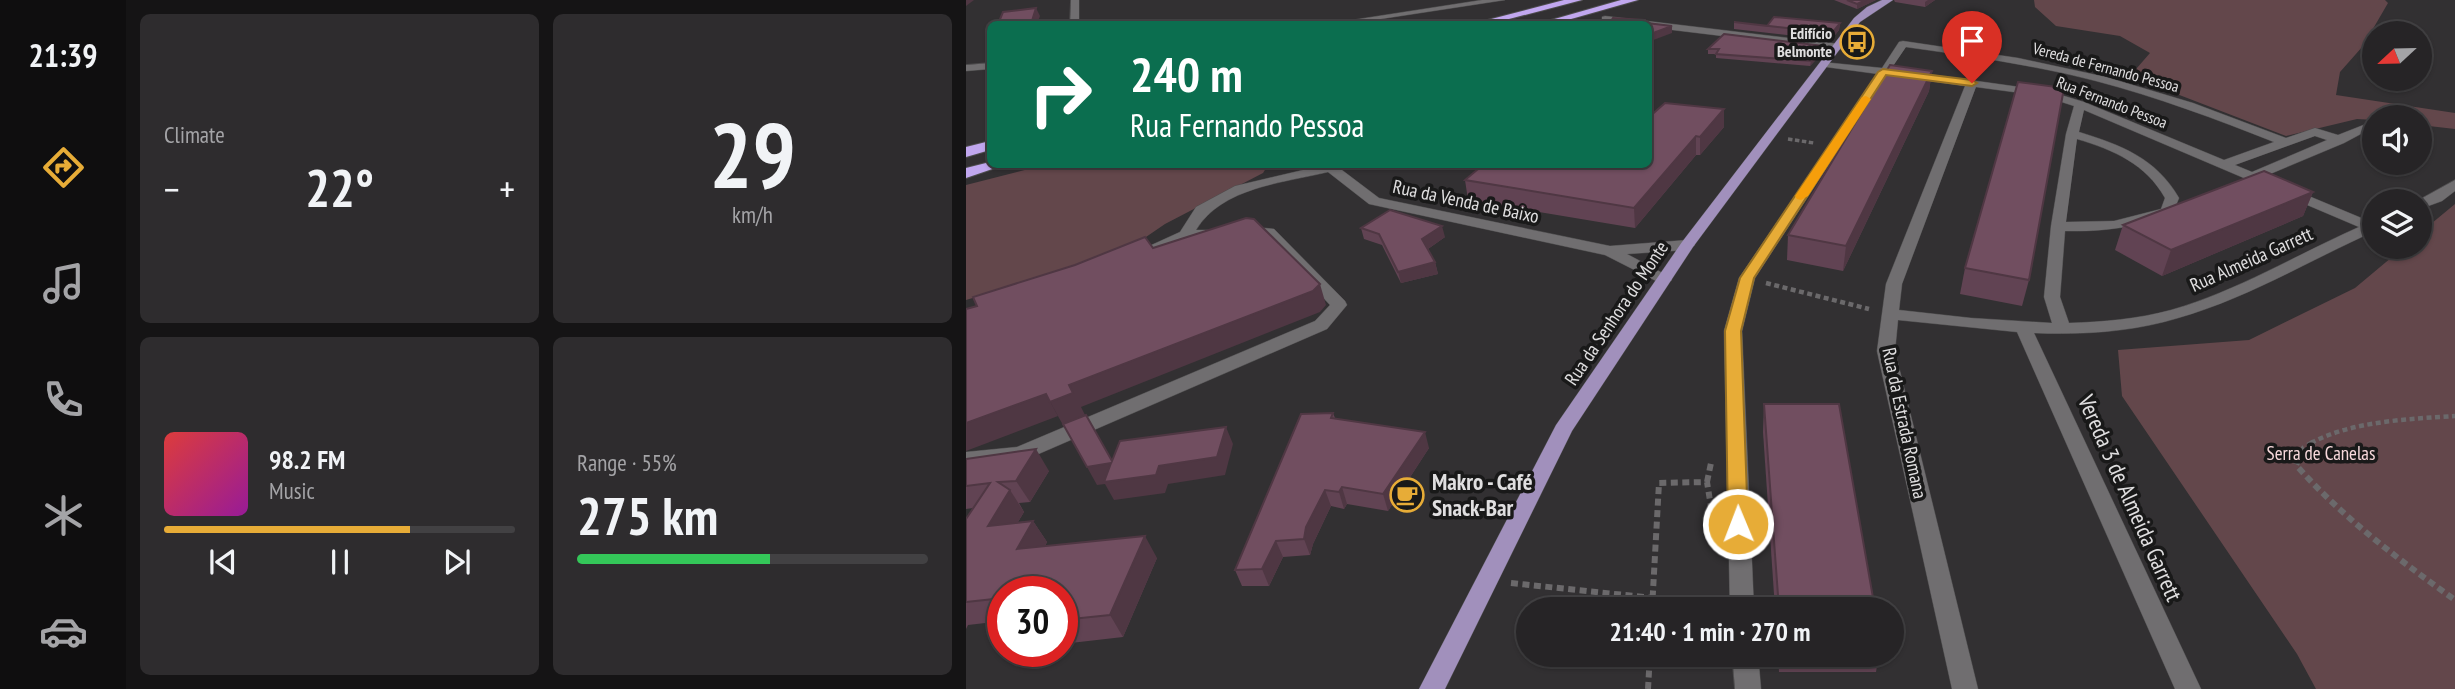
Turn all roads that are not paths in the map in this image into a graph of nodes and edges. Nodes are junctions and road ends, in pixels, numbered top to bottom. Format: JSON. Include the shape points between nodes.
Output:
{"nodes":[{"id":1,"x":1075,"y":0,"type":"edge"},
{"id":2,"x":1502,"y":0,"type":"edge"},
{"id":3,"x":1577,"y":0,"type":"edge"},
{"id":4,"x":1633,"y":0,"type":"edge"},
{"id":5,"x":1889,"y":0,"type":"edge"},
{"id":6,"x":1605,"y":19,"type":"dead end"},
{"id":7,"x":1075,"y":21,"type":"edge"},
{"id":8,"x":1353,"y":21,"type":"edge"},
{"id":9,"x":1490,"y":21,"type":"edge"},
{"id":10,"x":1550,"y":21,"type":"dead end"},
{"id":11,"x":1622,"y":21,"type":"edge"},
{"id":12,"x":1652,"y":25,"type":"edge"},
{"id":13,"x":1839,"y":47,"type":"junction"},
{"id":14,"x":1826,"y":64,"type":"junction"},
{"id":15,"x":987,"y":66,"type":"edge"},
{"id":16,"x":966,"y":68,"type":"edge"},
{"id":17,"x":1883,"y":72,"type":"junction"},
{"id":18,"x":1972,"y":83,"type":"junction"},
{"id":19,"x":2080,"y":104,"type":"junction"},
{"id":20,"x":2362,"y":130,"type":"edge"},
{"id":21,"x":2072,"y":134,"type":"junction"},
{"id":22,"x":2340,"y":140,"type":"junction"},
{"id":23,"x":2287,"y":143,"type":"junction"},
{"id":24,"x":987,"y":147,"type":"edge"},
{"id":25,"x":966,"y":152,"type":"edge"},
{"id":26,"x":2225,"y":164,"type":"junction"},
{"id":27,"x":987,"y":167,"type":"edge"},
{"id":28,"x":1320,"y":168,"type":"edge"},
{"id":29,"x":1330,"y":168,"type":"edge"},
{"id":30,"x":966,"y":173,"type":"edge"},
{"id":31,"x":2253,"y":176,"type":"junction"},
{"id":32,"x":2455,"y":184,"type":"edge"},
{"id":33,"x":2432,"y":200,"type":"edge"},
{"id":34,"x":2362,"y":221,"type":"edge"},
{"id":35,"x":2058,"y":226,"type":"junction"},
{"id":36,"x":2362,"y":231,"type":"edge"},
{"id":37,"x":1186,"y":235,"type":"junction"},
{"id":38,"x":1687,"y":245,"type":"junction"},
{"id":39,"x":1610,"y":251,"type":"junction"},
{"id":40,"x":1128,"y":259,"type":"edge"},
{"id":41,"x":1664,"y":280,"type":"junction"},
{"id":42,"x":1891,"y":314,"type":"junction"},
{"id":43,"x":2062,"y":328,"type":"junction"},
{"id":44,"x":2024,"y":329,"type":"junction"},
{"id":45,"x":966,"y":459,"type":"edge"},
{"id":46,"x":1741,"y":597,"type":"edge"},
{"id":47,"x":1746,"y":667,"type":"edge"},
{"id":48,"x":1432,"y":689,"type":"edge"},
{"id":49,"x":1748,"y":689,"type":"edge"},
{"id":50,"x":1965,"y":689,"type":"edge"},
{"id":51,"x":2188,"y":689,"type":"edge"}],
"edges":[{"from":1,"to":7,"type":"street"},
{"from":2,"to":8,"type":"street"},
{"from":3,"to":9,"type":"highway"},
{"from":4,"to":10,"type":"highway"},
{"from":5,"to":13,"type":"main road","name":"Rua da Senhora do Monte","via":[[1857,20]]},
{"from":6,"to":11,"type":"street"},
{"from":12,"to":13,"type":"street"},
{"from":13,"to":14,"type":"main road","name":"Rua da Senhora do Monte"},
{"from":14,"to":17,"type":"street","name":"Rua Fernando Pessoa"},
{"from":14,"to":38,"type":"main road","name":"Rua da Senhora do Monte"},
{"from":15,"to":16,"type":"street"},
{"from":17,"to":18,"type":"street","name":"Rua Fernando Pessoa"},
{"from":17,"to":23,"type":"street","name":"Vereda de Fernando Pessoa","via":[[1903,44],[2047,66],[2131,87]]},
{"from":17,"to":46,"type":"street","via":[[1747,278],[1733,331]]},
{"from":18,"to":19,"type":"street","name":"Rua Fernando Pessoa","via":[[2044,93]]},
{"from":18,"to":42,"type":"street","name":"Rua da Estrada Romana","via":[[1894,284]]},
{"from":19,"to":21,"type":"street"},
{"from":19,"to":26,"type":"street","name":"Rua Fernando Pessoa"},
{"from":20,"to":22,"type":"street"},
{"from":21,"to":35,"type":"street"},
{"from":21,"to":35,"type":"street","via":[[2127,152],[2164,181],[2172,198],[2167,212],[2144,221],[2106,228]]},
{"from":22,"to":23,"type":"street","via":[[2315,132]]},
{"from":22,"to":31,"type":"street"},
{"from":23,"to":26,"type":"street"},
{"from":24,"to":25,"type":"highway"},
{"from":26,"to":31,"type":"street","name":"Rua Fernando Pessoa"},
{"from":27,"to":30,"type":"highway"},
{"from":28,"to":37,"type":"street","via":[[1240,190],[1201,210]]},
{"from":29,"to":39,"type":"street","name":"Rua da Venda de Baixo","via":[[1374,201]]},
{"from":31,"to":34,"type":"street","name":"Rua Fernando Pessoa"},
{"from":32,"to":33,"type":"street"},
{"from":35,"to":43,"type":"street","via":[[2052,297]]},
{"from":36,"to":43,"type":"street","name":"Rua Almeida Garrett","via":[[2190,309],[2124,325]]},
{"from":37,"to":40,"type":"street"},
{"from":37,"to":45,"type":"street","via":[[1252,229],[1269,232],[1339,305],[1321,325],[1020,454]]},
{"from":38,"to":39,"type":"street"},
{"from":38,"to":41,"type":"main road","name":"Rua da Senhora do Monte"},
{"from":39,"to":41,"type":"street"},
{"from":41,"to":48,"type":"main road","name":"Rua da Senhora do Monte","via":[[1563,430]]},
{"from":42,"to":44,"type":"street","name":"Rua Almeida Garrett"},
{"from":42,"to":50,"type":"street","name":"Rua da Estrada Romana","via":[[1886,351]]},
{"from":43,"to":44,"type":"street","name":"Rua Almeida Garrett"},
{"from":44,"to":51,"type":"street","name":"Vereda 3 de Almeida Garrett"},
{"from":47,"to":49,"type":"street"}]}
